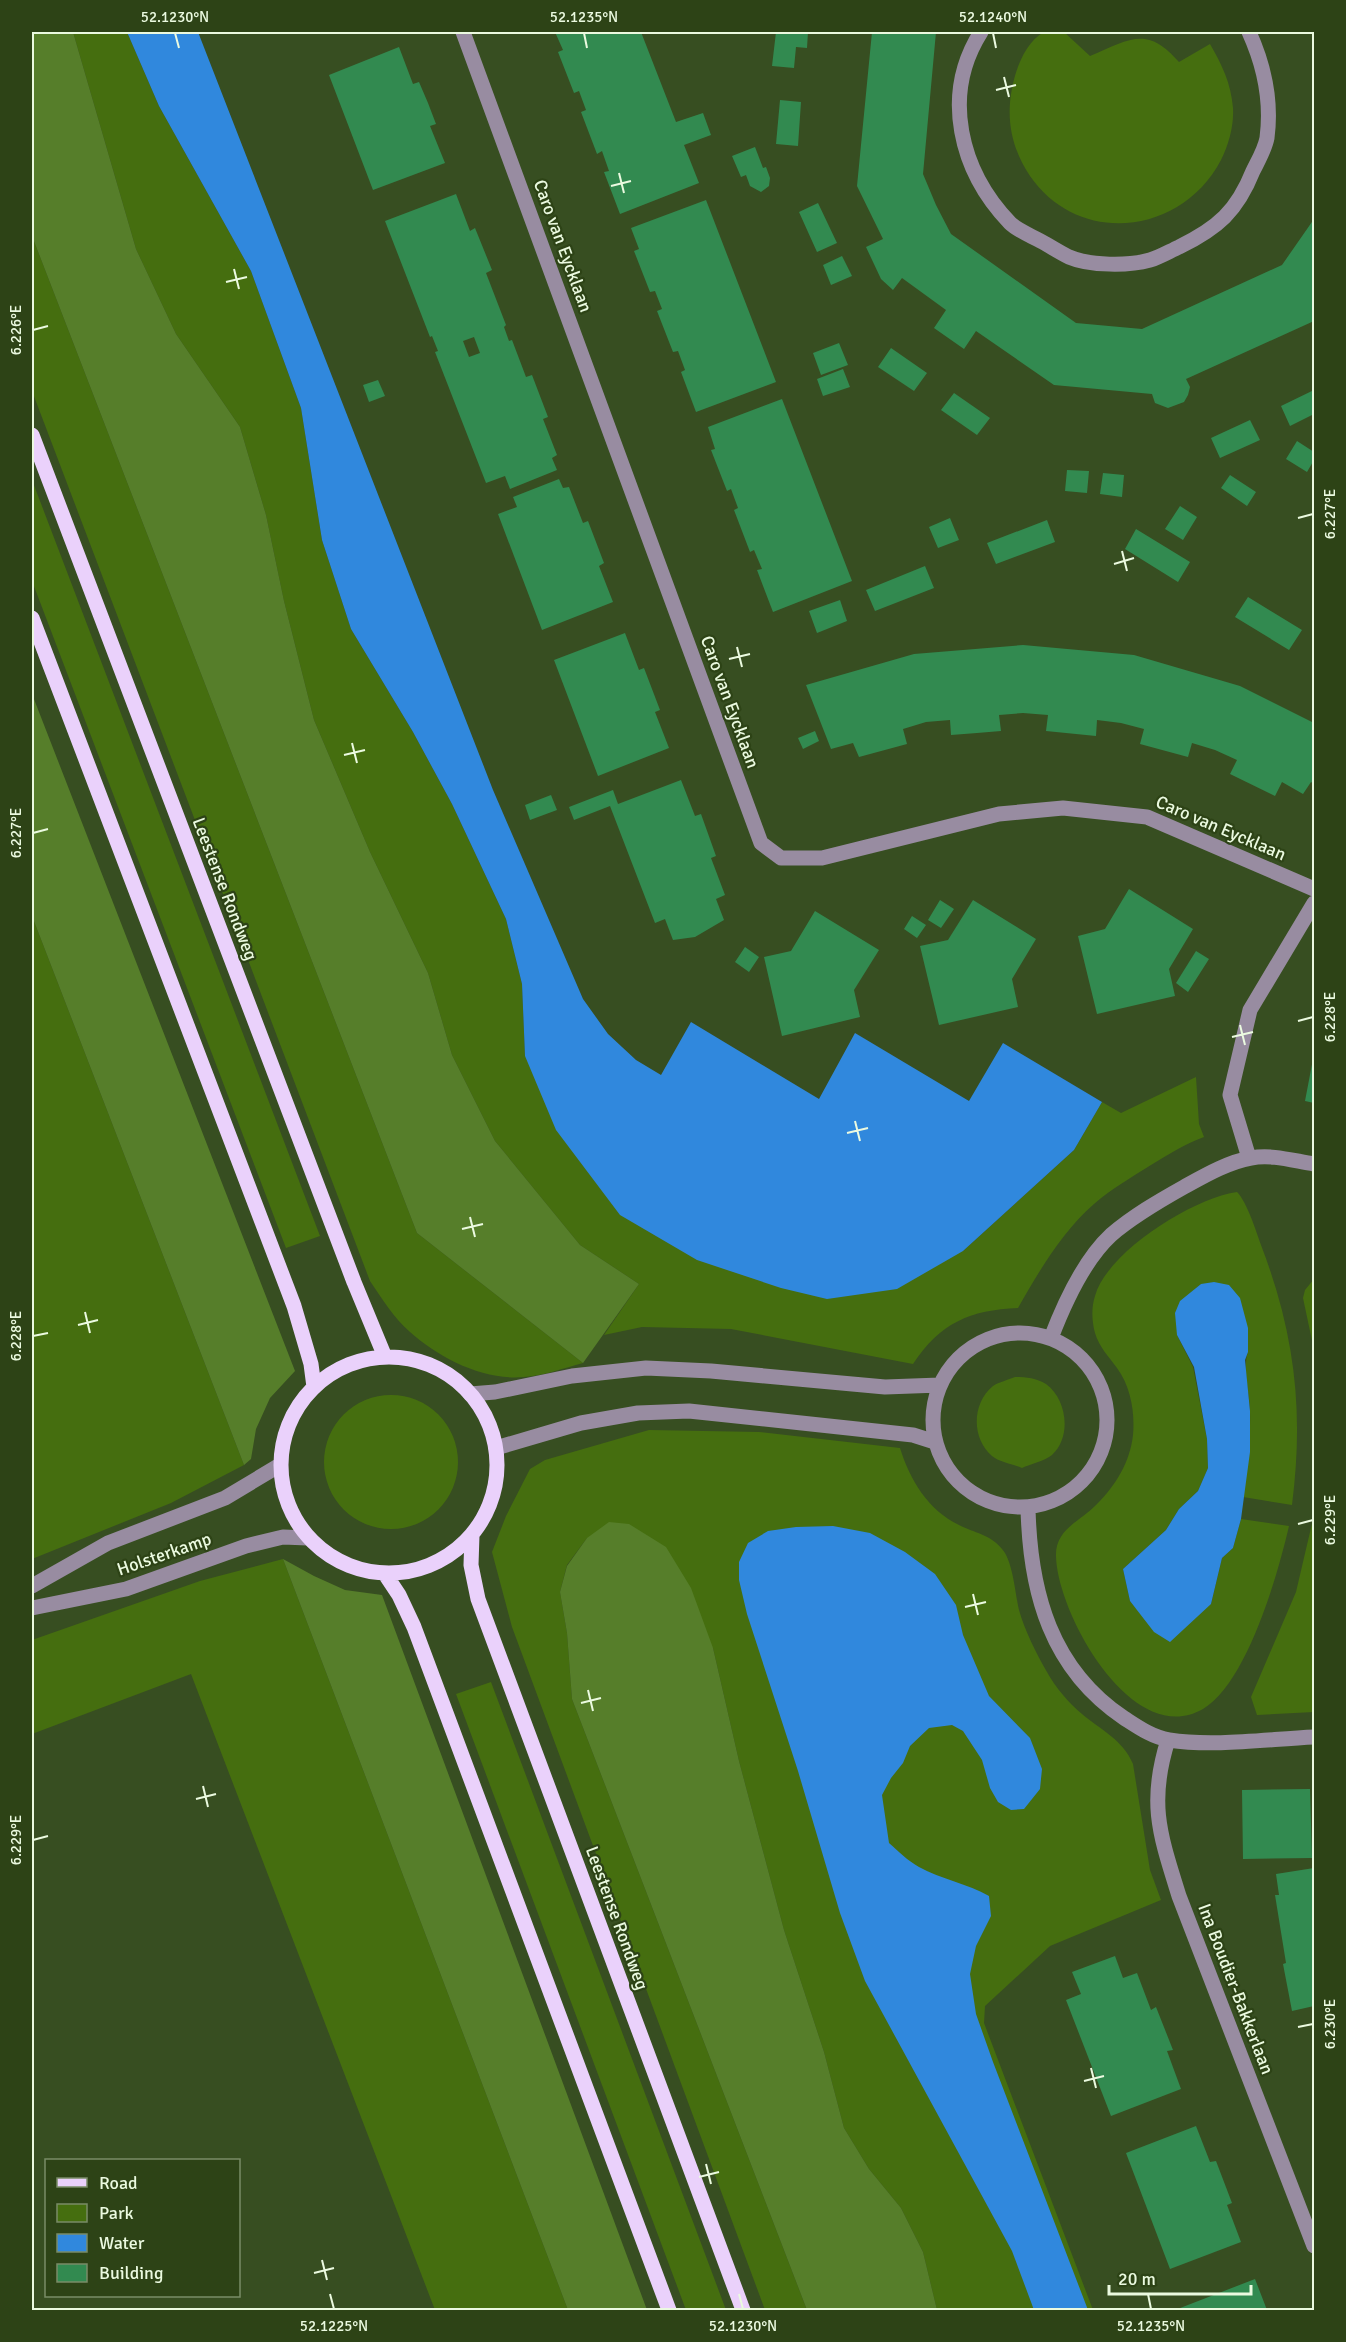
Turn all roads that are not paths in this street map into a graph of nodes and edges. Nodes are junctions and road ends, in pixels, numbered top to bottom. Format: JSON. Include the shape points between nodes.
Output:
{"nodes":[{"id":1,"x":463,"y":32,"type":"edge"},
{"id":2,"x":981,"y":32,"type":"edge"},
{"id":3,"x":1250,"y":32,"type":"edge"},
{"id":4,"x":32,"y":435,"type":"edge"},
{"id":5,"x":32,"y":618,"type":"edge"},
{"id":6,"x":1314,"y":889,"type":"edge"},
{"id":7,"x":1314,"y":903,"type":"edge"},
{"id":8,"x":1249,"y":1158,"type":"junction"},
{"id":9,"x":1314,"y":1164,"type":"edge"},
{"id":10,"x":1052,"y":1338,"type":"junction"},
{"id":11,"x":385,"y":1357,"type":"junction"},
{"id":12,"x":940,"y":1385,"type":"junction"},
{"id":13,"x":314,"y":1387,"type":"junction"},
{"id":14,"x":470,"y":1394,"type":"junction"},
{"id":15,"x":935,"y":1442,"type":"junction"},
{"id":16,"x":496,"y":1448,"type":"junction"},
{"id":17,"x":280,"y":1465,"type":"junction"},
{"id":18,"x":1028,"y":1509,"type":"junction"},
{"id":19,"x":472,"y":1535,"type":"junction"},
{"id":20,"x":308,"y":1538,"type":"junction"},
{"id":21,"x":385,"y":1574,"type":"junction"},
{"id":22,"x":32,"y":1586,"type":"edge"},
{"id":23,"x":32,"y":1608,"type":"edge"},
{"id":24,"x":1314,"y":1737,"type":"edge"},
{"id":25,"x":1168,"y":1740,"type":"junction"},
{"id":26,"x":1314,"y":2246,"type":"edge"},
{"id":27,"x":669,"y":2310,"type":"edge"},
{"id":28,"x":743,"y":2310,"type":"edge"}],
"edges":[{"from":1,"to":6,"type":"street","name":"Caro van Eycklaan","via":[[761,843],[781,858],[822,858],[999,814],[1063,808],[1147,817]]},
{"from":2,"to":3,"type":"street","via":[[965,69],[959,102],[967,157],[980,186],[1012,225],[1071,258],[1101,263],[1151,260],[1206,234],[1244,195],[1267,139],[1267,81]]},
{"from":4,"to":11,"type":"main road","name":"Leestense Rondweg"},
{"from":5,"to":13,"type":"main road","via":[[294,1306]]},
{"from":7,"to":8,"type":"street","via":[[1250,1010],[1230,1095]]},
{"from":8,"to":9,"type":"street","via":[[1269,1156]]},
{"from":8,"to":10,"type":"street","via":[[1204,1176],[1146,1209],[1110,1236],[1072,1290]]},
{"from":10,"to":12,"type":"street","via":[[1024,1332],[996,1335],[970,1347],[950,1366]]},
{"from":10,"to":18,"type":"street","via":[[1077,1354],[1096,1377],[1106,1406],[1106,1436],[1095,1465],[1076,1488],[1050,1503]]},
{"from":11,"to":13,"type":"main road","via":[[351,1364]]},
{"from":11,"to":14,"type":"main road","via":[[409,1359],[432,1367],[453,1378]]},
{"from":12,"to":14,"type":"street","via":[[885,1387],[646,1368]]},
{"from":12,"to":15,"type":"street"},
{"from":13,"to":17,"type":"main road","via":[[293,1416]]},
{"from":14,"to":16,"type":"main road","via":[[483,1413]]},
{"from":15,"to":16,"type":"street","via":[[913,1435],[689,1411],[638,1413],[581,1423]]},
{"from":15,"to":18,"type":"street","via":[[948,1472],[968,1491],[992,1504]]},
{"from":16,"to":19,"type":"main road","via":[[497,1469],[490,1503]]},
{"from":17,"to":20,"type":"main road","via":[[292,1512]]},
{"from":17,"to":22,"type":"street","name":"Holsterkamp","via":[[225,1498],[108,1543]]},
{"from":18,"to":25,"type":"street","via":[[1033,1572],[1046,1618],[1065,1657],[1089,1690],[1109,1708],[1153,1736]]},
{"from":19,"to":21,"type":"main road","via":[[436,1563],[419,1570]]},
{"from":19,"to":28,"type":"main road","name":"Leestense Rondweg","via":[[471,1565],[478,1599]]},
{"from":20,"to":21,"type":"main road","via":[[344,1564]]},
{"from":20,"to":23,"type":"street","name":"Holsterkamp","via":[[283,1537],[246,1546],[126,1589]]},
{"from":21,"to":27,"type":"main road","via":[[414,1627]]},
{"from":24,"to":25,"type":"street"},
{"from":25,"to":26,"type":"street","name":"Ina Boudier-Bakkerlaan","via":[[1156,1796],[1163,1846]]}]}
